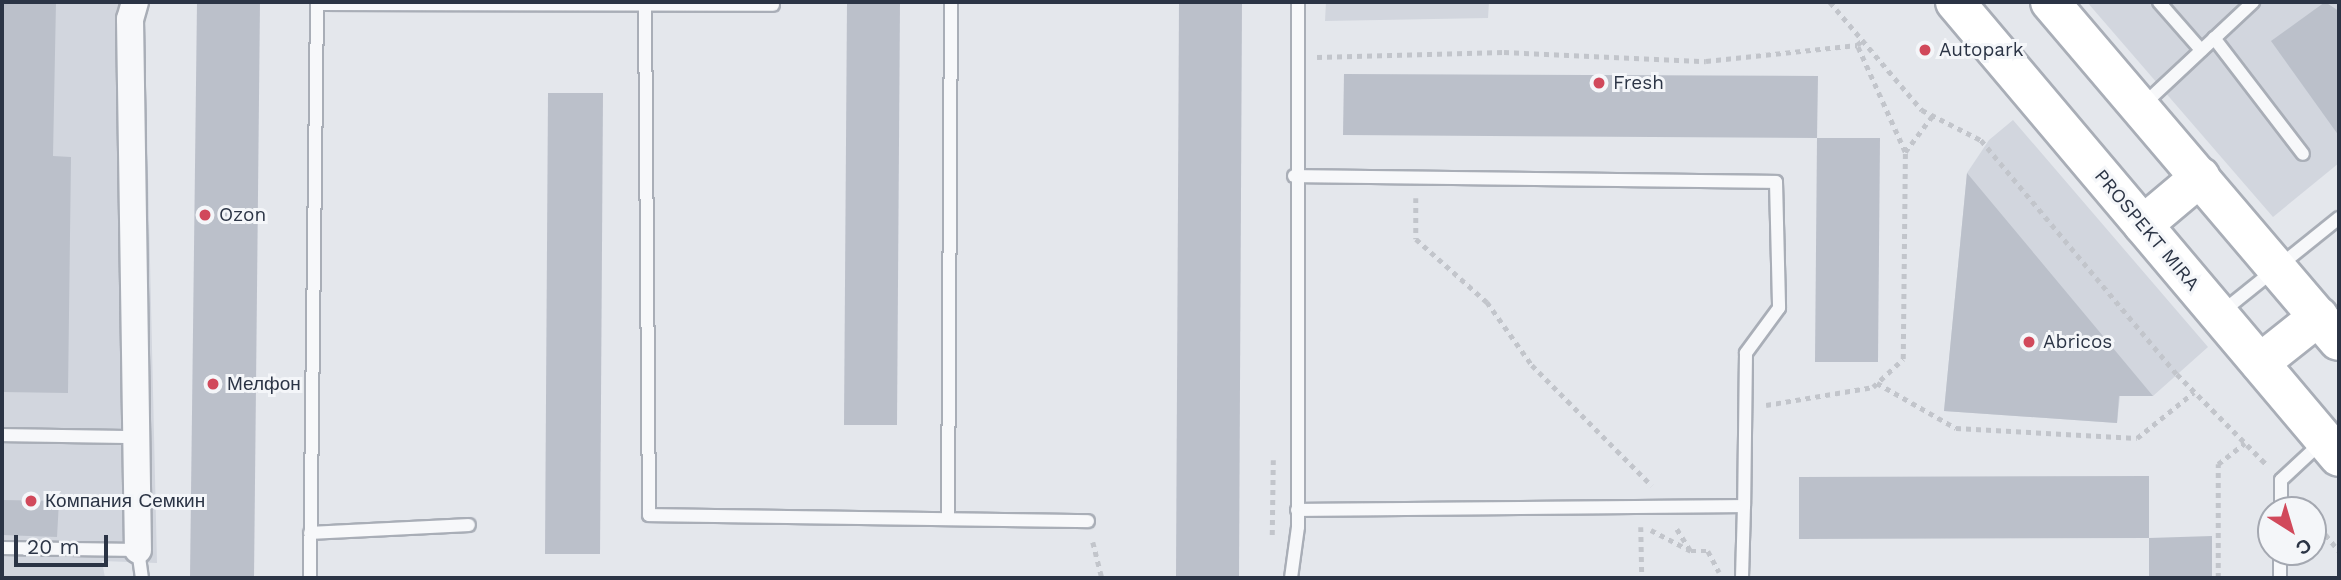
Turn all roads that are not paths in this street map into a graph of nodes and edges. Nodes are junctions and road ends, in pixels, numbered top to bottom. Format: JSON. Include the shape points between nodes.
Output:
{"nodes":[{"id":1,"x":135,"y":2,"type":"edge"},
{"id":2,"x":951,"y":2,"type":"edge"},
{"id":3,"x":1298,"y":2,"type":"edge"},
{"id":4,"x":1955,"y":2,"type":"edge"},
{"id":5,"x":2050,"y":2,"type":"edge"},
{"id":6,"x":2159,"y":2,"type":"edge"},
{"id":7,"x":2253,"y":2,"type":"edge"},
{"id":8,"x":317,"y":3,"type":"edge"},
{"id":9,"x":773,"y":5,"type":"dead end"},
{"id":10,"x":645,"y":6,"type":"junction"},
{"id":11,"x":2214,"y":38,"type":"junction"},
{"id":12,"x":2201,"y":50,"type":"junction"},
{"id":13,"x":2140,"y":107,"type":"junction"},
{"id":14,"x":2303,"y":154,"type":"dead end"},
{"id":15,"x":1294,"y":176,"type":"junction"},
{"id":16,"x":2200,"y":177,"type":"junction"},
{"id":17,"x":2339,"y":218,"type":"edge"},
{"id":18,"x":2143,"y":225,"type":"junction"},
{"id":19,"x":2277,"y":267,"type":"junction"},
{"id":20,"x":2219,"y":314,"type":"junction"},
{"id":21,"x":2329,"y":328,"type":"edge"},
{"id":22,"x":2260,"y":363,"type":"junction"},
{"id":23,"x":2,"y":435,"type":"edge"},
{"id":24,"x":136,"y":437,"type":"junction"},
{"id":25,"x":2332,"y":449,"type":"edge"},
{"id":26,"x":2281,"y":496,"type":"edge"},
{"id":27,"x":1744,"y":506,"type":"junction"},
{"id":28,"x":1297,"y":510,"type":"junction"},
{"id":29,"x":948,"y":516,"type":"junction"},
{"id":30,"x":1088,"y":521,"type":"road end"},
{"id":31,"x":469,"y":525,"type":"dead end"},
{"id":32,"x":310,"y":533,"type":"junction"},
{"id":33,"x":2,"y":548,"type":"edge"},
{"id":34,"x":138,"y":550,"type":"junction"},
{"id":35,"x":142,"y":578,"type":"edge"},
{"id":36,"x":310,"y":578,"type":"edge"},
{"id":37,"x":1291,"y":578,"type":"edge"},
{"id":38,"x":1742,"y":578,"type":"edge"}],
"edges":[{"from":1,"to":24,"type":"street","via":[[130,19]]},
{"from":2,"to":29,"type":"lane"},
{"from":3,"to":15,"type":"lane"},
{"from":4,"to":18,"type":"main road","name":"PROSPEKT MIRA"},
{"from":5,"to":13,"type":"main road"},
{"from":6,"to":12,"type":"lane"},
{"from":7,"to":11,"type":"lane"},
{"from":8,"to":10,"type":"lane"},
{"from":8,"to":32,"type":"lane"},
{"from":9,"to":10,"type":"lane"},
{"from":10,"to":29,"type":"lane","via":[[649,515]]},
{"from":11,"to":12,"type":"lane"},
{"from":11,"to":14,"type":"lane"},
{"from":12,"to":13,"type":"lane"},
{"from":13,"to":16,"type":"main road"},
{"from":15,"to":27,"type":"lane","via":[[1776,182],[1779,308],[1746,353]]},
{"from":15,"to":28,"type":"lane"},
{"from":16,"to":18,"type":"main road"},
{"from":16,"to":19,"type":"main road"},
{"from":17,"to":19,"type":"lane"},
{"from":18,"to":20,"type":"main road","name":"PROSPEKT MIRA"},
{"from":19,"to":20,"type":"lane"},
{"from":19,"to":21,"type":"main road"},
{"from":20,"to":22,"type":"main road","name":"PROSPEKT MIRA"},
{"from":21,"to":22,"type":"main road"},
{"from":22,"to":25,"type":"main road","name":"PROSPEKT MIRA"},
{"from":23,"to":24,"type":"lane"},
{"from":24,"to":34,"type":"street"},
{"from":25,"to":26,"type":"lane","via":[[2281,480]]},
{"from":27,"to":28,"type":"lane"},
{"from":27,"to":38,"type":"lane"},
{"from":28,"to":37,"type":"lane"},
{"from":29,"to":30,"type":"lane"},
{"from":31,"to":32,"type":"lane"},
{"from":32,"to":36,"type":"lane"},
{"from":33,"to":34,"type":"lane"},
{"from":34,"to":35,"type":"lane"}]}
